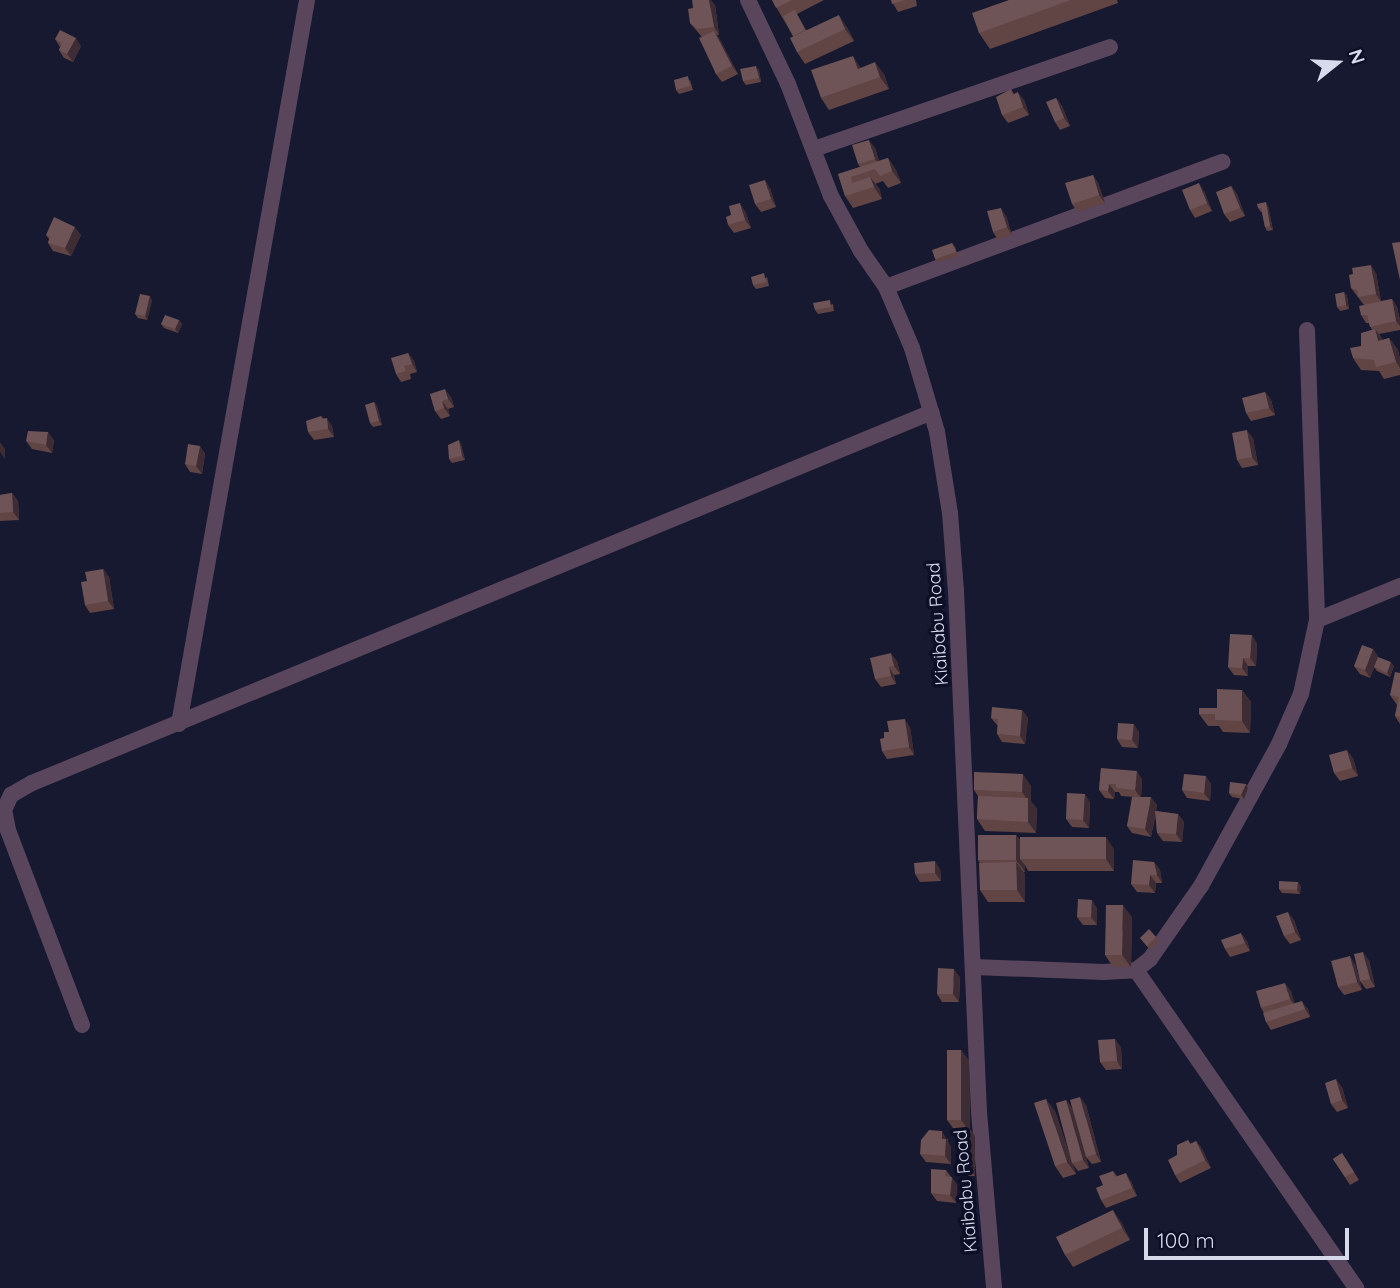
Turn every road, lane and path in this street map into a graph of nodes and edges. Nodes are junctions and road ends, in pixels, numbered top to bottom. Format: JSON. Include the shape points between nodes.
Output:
{"nodes":[{"id":1,"x":307,"y":0,"type":"edge"},
{"id":2,"x":748,"y":0,"type":"edge"},
{"id":3,"x":1110,"y":47,"type":"dead end"},
{"id":4,"x":814,"y":149,"type":"junction"},
{"id":5,"x":1223,"y":162,"type":"dead end"},
{"id":6,"x":887,"y":287,"type":"junction"},
{"id":7,"x":1307,"y":330,"type":"dead end"},
{"id":8,"x":932,"y":412,"type":"junction"},
{"id":9,"x":1400,"y":586,"type":"edge"},
{"id":10,"x":1317,"y":621,"type":"junction"},
{"id":11,"x":179,"y":724,"type":"junction"},
{"id":12,"x":974,"y":967,"type":"junction"},
{"id":13,"x":1136,"y":970,"type":"junction"},
{"id":14,"x":82,"y":1025,"type":"dead end"},
{"id":15,"x":994,"y":1288,"type":"edge"},
{"id":16,"x":1356,"y":1288,"type":"edge"}],
"edges":[{"from":1,"to":11,"type":"street"},
{"from":2,"to":4,"type":"street","name":"Kiaibabu Road"},
{"from":3,"to":4,"type":"street"},
{"from":4,"to":6,"type":"street","name":"Kiaibabu Road","via":[[831,196]]},
{"from":5,"to":6,"type":"street"},
{"from":6,"to":8,"type":"street","name":"Kiaibabu Road"},
{"from":7,"to":10,"type":"street"},
{"from":8,"to":11,"type":"street"},
{"from":8,"to":12,"type":"street","name":"Kiaibabu Road","via":[[946,489],[956,590]]},
{"from":9,"to":10,"type":"street"},
{"from":10,"to":13,"type":"street","via":[[1301,694],[1279,744],[1184,915]]},
{"from":11,"to":14,"type":"street","via":[[32,783],[11,795],[4,810]]},
{"from":12,"to":13,"type":"street"},
{"from":12,"to":15,"type":"street","name":"Kiaibabu Road","via":[[981,1152]]},
{"from":13,"to":16,"type":"street"}]}
